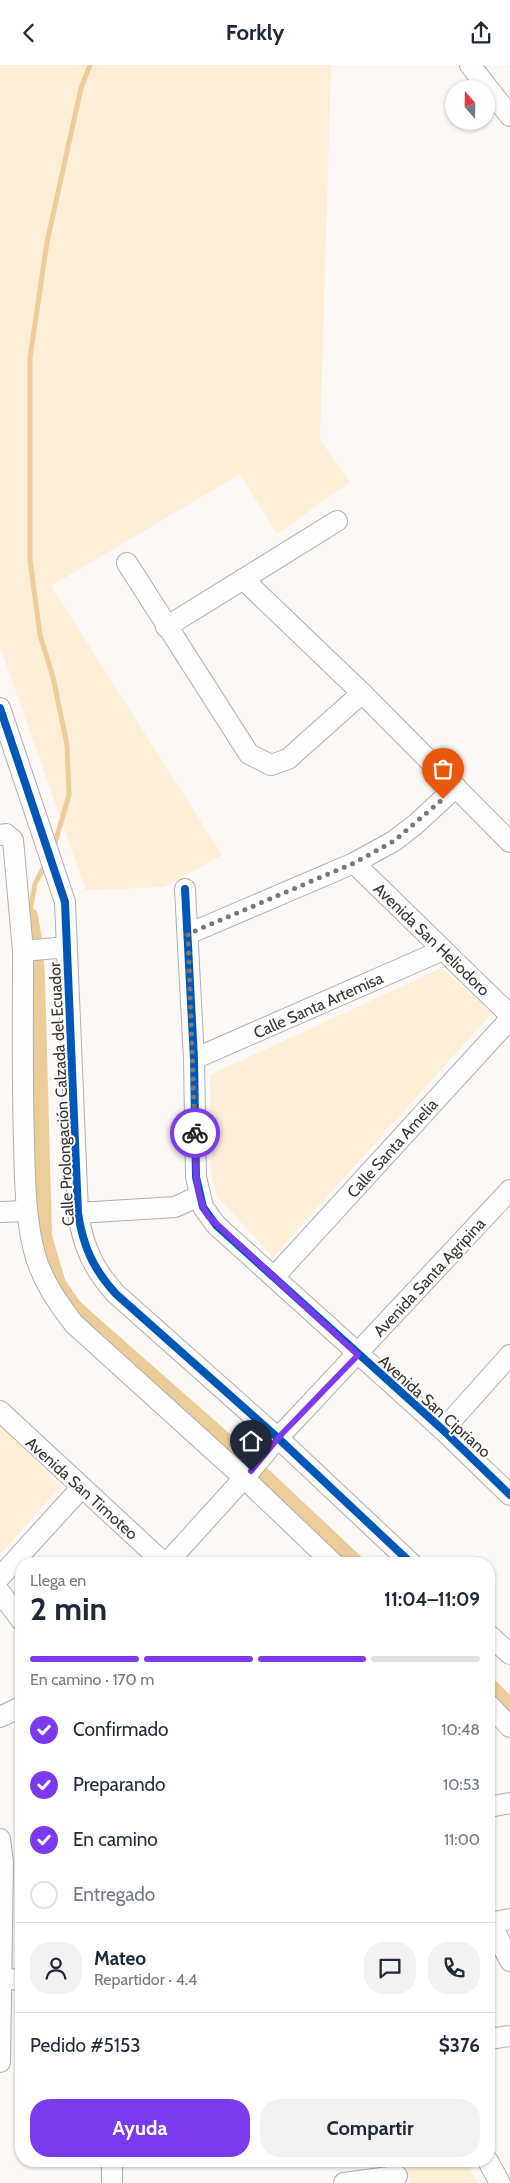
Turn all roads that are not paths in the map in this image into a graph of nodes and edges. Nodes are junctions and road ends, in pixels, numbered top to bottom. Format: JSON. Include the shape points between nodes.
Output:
{"nodes":[{"id":1,"x":470,"y":65,"type":"edge"},
{"id":2,"x":510,"y":116,"type":"edge"},
{"id":3,"x":337,"y":521,"type":"dead end"},
{"id":4,"x":127,"y":563,"type":"dead end"},
{"id":5,"x":243,"y":579,"type":"junction"},
{"id":6,"x":166,"y":627,"type":"junction"},
{"id":7,"x":362,"y":693,"type":"junction"},
{"id":8,"x":0,"y":708,"type":"edge"},
{"id":9,"x":456,"y":787,"type":"junction"},
{"id":10,"x":0,"y":835,"type":"edge"},
{"id":11,"x":510,"y":842,"type":"edge"},
{"id":12,"x":8,"y":856,"type":"edge"},
{"id":13,"x":354,"y":863,"type":"junction"},
{"id":14,"x":185,"y":889,"type":"dead end"},
{"id":15,"x":188,"y":934,"type":"junction"},
{"id":16,"x":67,"y":947,"type":"junction"},
{"id":17,"x":443,"y":950,"type":"junction"},
{"id":18,"x":23,"y":951,"type":"junction"},
{"id":19,"x":510,"y":1017,"type":"edge"},
{"id":20,"x":194,"y":1059,"type":"junction"},
{"id":21,"x":510,"y":1190,"type":"edge"},
{"id":22,"x":199,"y":1196,"type":"junction"},
{"id":23,"x":26,"y":1211,"type":"junction"},
{"id":24,"x":0,"y":1212,"type":"edge"},
{"id":25,"x":78,"y":1213,"type":"junction"},
{"id":26,"x":274,"y":1277,"type":"junction"},
{"id":27,"x":358,"y":1355,"type":"junction"},
{"id":28,"x":510,"y":1355,"type":"edge"},
{"id":29,"x":0,"y":1411,"type":"edge"},
{"id":30,"x":443,"y":1430,"type":"junction"},
{"id":31,"x":273,"y":1445,"type":"junction"},
{"id":32,"x":248,"y":1475,"type":"junction"},
{"id":33,"x":82,"y":1487,"type":"junction"},
{"id":34,"x":510,"y":1495,"type":"edge"},
{"id":35,"x":18,"y":1557,"type":"edge"},
{"id":36,"x":158,"y":1557,"type":"edge"},
{"id":37,"x":172,"y":1557,"type":"edge"},
{"id":38,"x":327,"y":1557,"type":"edge"},
{"id":39,"x":404,"y":1557,"type":"edge"},
{"id":40,"x":15,"y":1561,"type":"edge"},
{"id":41,"x":0,"y":1577,"type":"edge"},
{"id":42,"x":0,"y":1592,"type":"edge"},
{"id":43,"x":15,"y":1612,"type":"edge"},
{"id":44,"x":495,"y":1640,"type":"edge"},
{"id":45,"x":510,"y":1654,"type":"edge"},
{"id":46,"x":15,"y":1710,"type":"edge"},
{"id":47,"x":495,"y":1711,"type":"edge"},
{"id":48,"x":1,"y":1718,"type":"edge"},
{"id":49,"x":510,"y":1727,"type":"edge"},
{"id":50,"x":510,"y":1803,"type":"edge"},
{"id":51,"x":495,"y":1806,"type":"edge"},
{"id":52,"x":0,"y":1839,"type":"edge"},
{"id":53,"x":1,"y":1862,"type":"edge"},
{"id":54,"x":510,"y":1919,"type":"edge"},
{"id":55,"x":495,"y":1922,"type":"edge"},
{"id":56,"x":495,"y":1934,"type":"edge"},
{"id":57,"x":510,"y":1961,"type":"edge"},
{"id":58,"x":8,"y":1980,"type":"edge"},
{"id":59,"x":510,"y":2036,"type":"edge"},
{"id":60,"x":495,"y":2038,"type":"edge"},
{"id":61,"x":0,"y":2062,"type":"edge"},
{"id":62,"x":112,"y":2167,"type":"edge"},
{"id":63,"x":491,"y":2167,"type":"edge"},
{"id":64,"x":396,"y":2173,"type":"edge"},
{"id":65,"x":112,"y":2183,"type":"edge"},
{"id":66,"x":344,"y":2183,"type":"edge"},
{"id":67,"x":500,"y":2183,"type":"edge"}],
"edges":[{"from":1,"to":2,"type":"street"},
{"from":3,"to":5,"type":"street"},
{"from":4,"to":6,"type":"street"},
{"from":5,"to":6,"type":"street"},
{"from":5,"to":7,"type":"street"},
{"from":6,"to":7,"type":"street","via":[[249,754],[271,765],[288,759]]},
{"from":7,"to":9,"type":"street"},
{"from":8,"to":16,"type":"street","name":"Calle Prolongación Calzada del Ecuador","via":[[65,901]]},
{"from":9,"to":11,"type":"street"},
{"from":9,"to":13,"type":"street","via":[[394,841]]},
{"from":10,"to":12,"type":"street","via":[[6,834],[13,840]]},
{"from":12,"to":18,"type":"street","name":"Calle Prolongación Calzada del Ecuador","via":[[20,903]]},
{"from":13,"to":15,"type":"street"},
{"from":13,"to":17,"type":"street","name":"Avenida San Heliodoro"},
{"from":14,"to":15,"type":"street","name":"Avenida San Cipriano"},
{"from":15,"to":20,"type":"street","name":"Avenida San Cipriano"},
{"from":16,"to":18,"type":"street","name":"Calle Prolongación Calzada del Ecuador"},
{"from":16,"to":25,"type":"street","name":"Calle Prolongación Calzada del Ecuador"},
{"from":17,"to":19,"type":"street","name":"Avenida San Heliodoro"},
{"from":17,"to":20,"type":"street","name":"Calle Santa Artemisa"},
{"from":18,"to":23,"type":"street","name":"Calle Prolongación Calzada del Ecuador"},
{"from":19,"to":26,"type":"street","name":"Calle Santa Amelia"},
{"from":20,"to":22,"type":"street","name":"Avenida San Cipriano"},
{"from":21,"to":27,"type":"street","name":"Avenida Santa Agripina"},
{"from":22,"to":25,"type":"street","via":[[175,1207]]},
{"from":22,"to":26,"type":"street","name":"Avenida San Cipriano","via":[[216,1225]]},
{"from":23,"to":24,"type":"street"},
{"from":23,"to":32,"type":"street","name":"Calle Prolongación Calzada del Ecuador","via":[[42,1275],[74,1324]]},
{"from":25,"to":31,"type":"street","name":"Calle Prolongación Calzada del Ecuador","via":[[84,1245],[101,1278]]},
{"from":26,"to":27,"type":"street","name":"Avenida San Cipriano"},
{"from":27,"to":30,"type":"street","name":"Avenida San Cipriano"},
{"from":27,"to":31,"type":"street","name":"Avenida Santa Agripina"},
{"from":28,"to":30,"type":"street"},
{"from":29,"to":33,"type":"street","name":"Avenida San Timoteo"},
{"from":30,"to":34,"type":"street","name":"Avenida San Cipriano"},
{"from":31,"to":32,"type":"street","name":"Avenida Santa Agripina"},
{"from":31,"to":39,"type":"street","name":"Calle Prolongación Calzada del Ecuador"},
{"from":32,"to":37,"type":"street","name":"Avenida Santa Agripina"},
{"from":32,"to":38,"type":"street","name":"Calle Prolongación Calzada del Ecuador"},
{"from":33,"to":35,"type":"street"},
{"from":33,"to":36,"type":"street","name":"Avenida San Timoteo"},
{"from":40,"to":41,"type":"street"},
{"from":42,"to":43,"type":"street"},
{"from":44,"to":45,"type":"street"},
{"from":46,"to":48,"type":"street"},
{"from":47,"to":49,"type":"street"},
{"from":50,"to":51,"type":"street"},
{"from":52,"to":53,"type":"street"},
{"from":53,"to":58,"type":"street"},
{"from":54,"to":55,"type":"street"},
{"from":56,"to":57,"type":"street"},
{"from":58,"to":61,"type":"street"},
{"from":59,"to":60,"type":"street"},
{"from":62,"to":65,"type":"street"},
{"from":63,"to":67,"type":"street"},
{"from":64,"to":66,"type":"street"}]}
